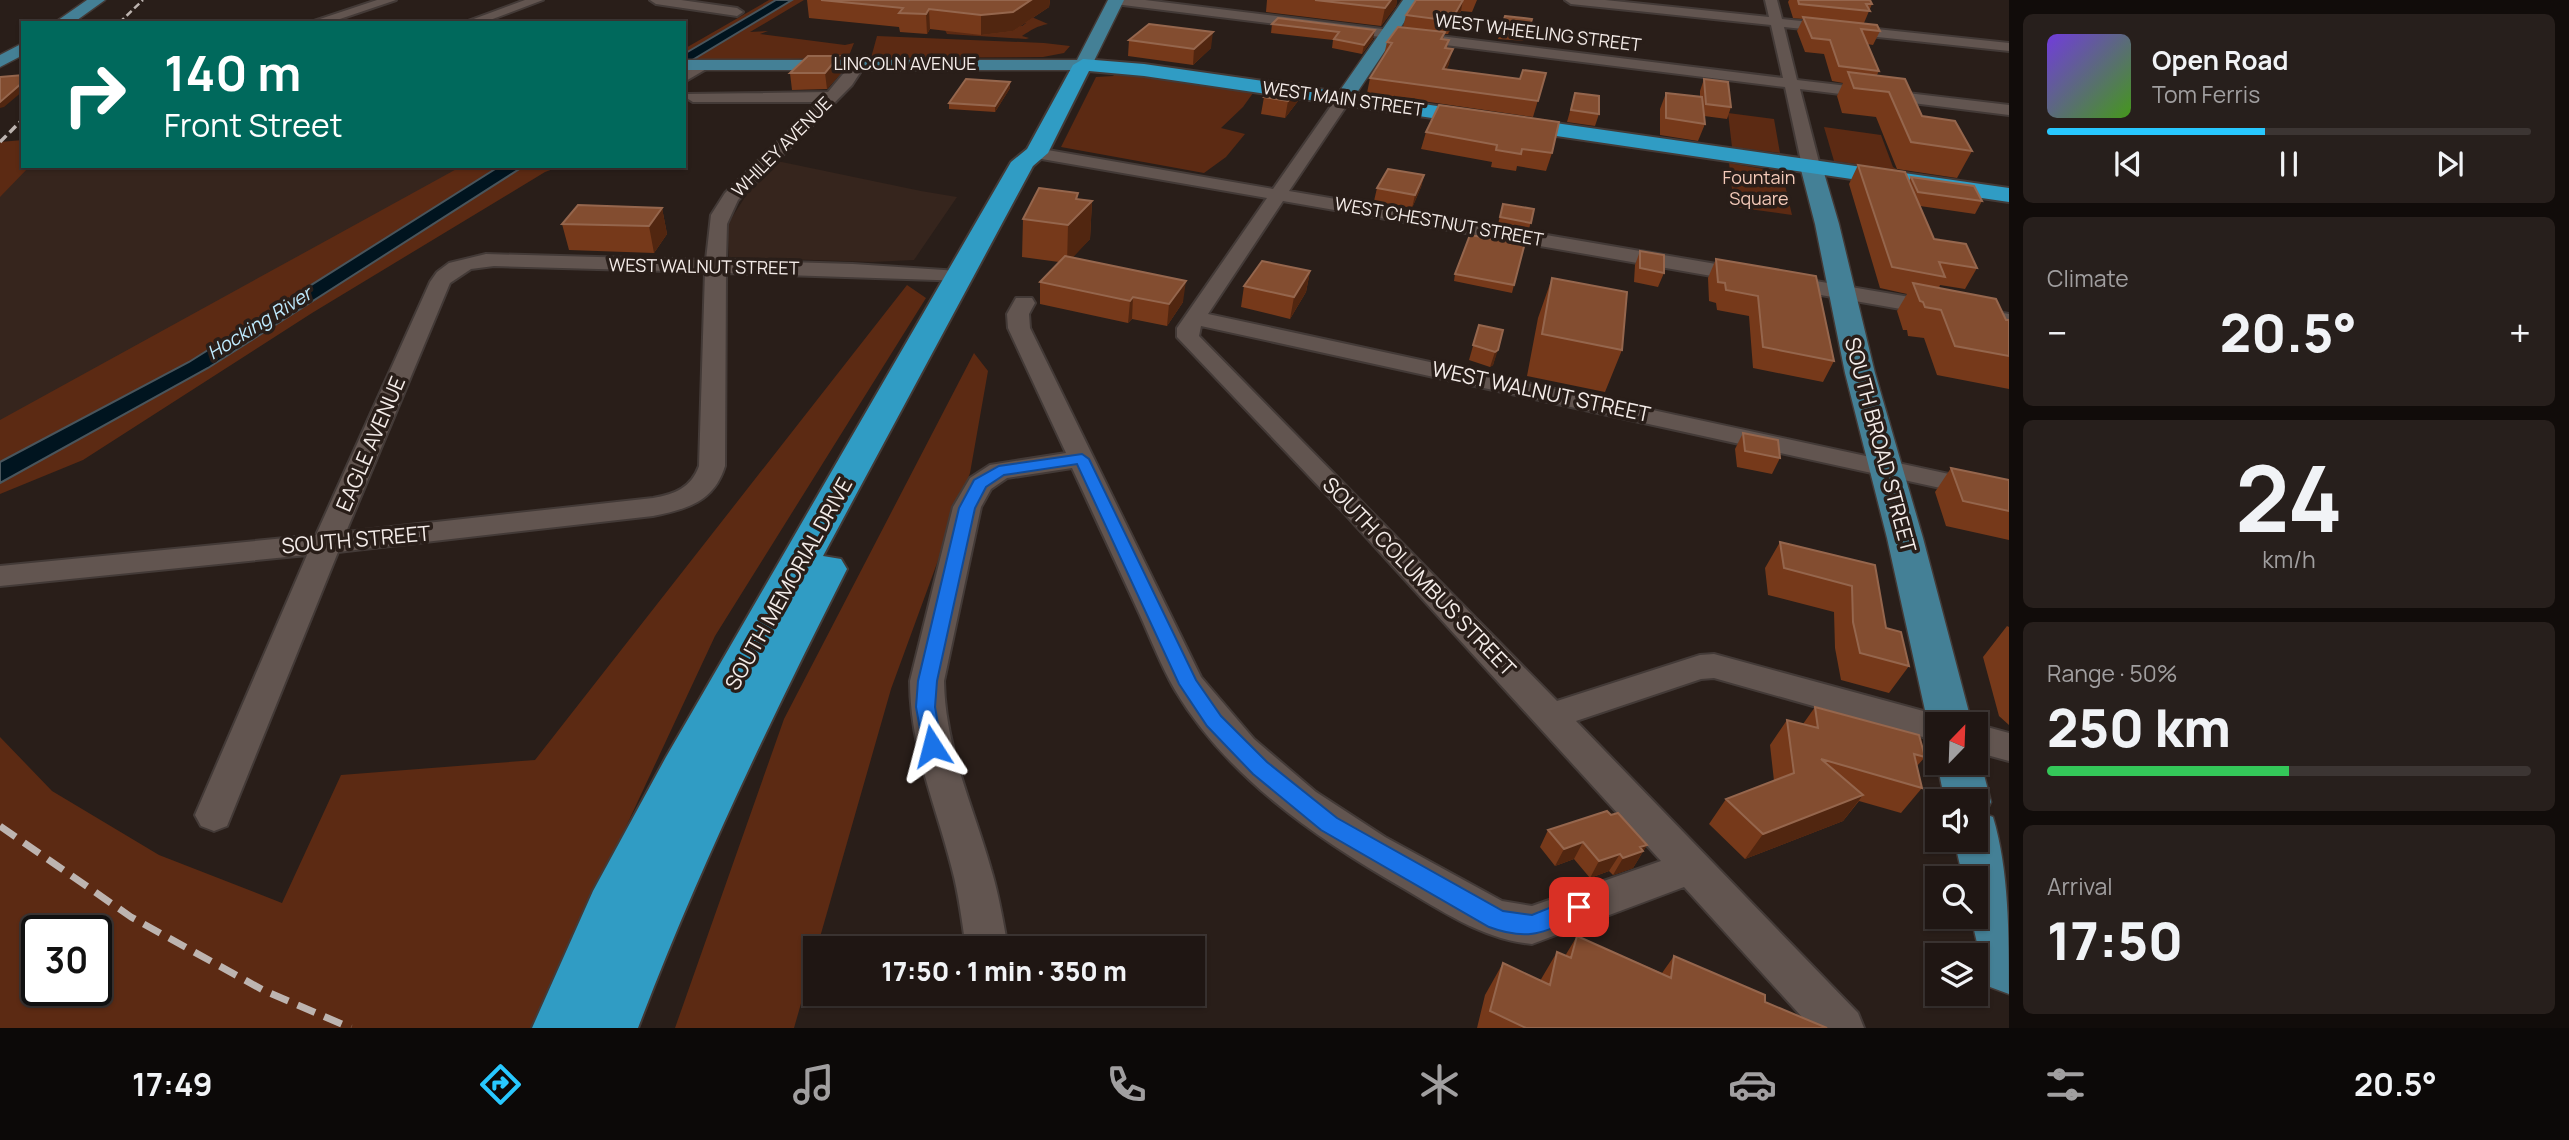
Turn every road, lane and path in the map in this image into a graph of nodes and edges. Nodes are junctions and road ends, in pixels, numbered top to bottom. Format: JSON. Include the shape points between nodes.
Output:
{"nodes":[{"id":1,"x":97,"y":0,"type":"edge"},
{"id":2,"x":390,"y":0,"type":"edge"},
{"id":3,"x":537,"y":0,"type":"edge"},
{"id":4,"x":656,"y":0,"type":"edge"},
{"id":5,"x":1116,"y":0,"type":"edge"},
{"id":6,"x":1412,"y":0,"type":"edge"},
{"id":7,"x":1570,"y":0,"type":"edge"},
{"id":8,"x":1771,"y":0,"type":"edge"},
{"id":9,"x":737,"y":12,"type":"dead end"},
{"id":10,"x":65,"y":21,"type":"edge"},
{"id":11,"x":321,"y":21,"type":"edge"},
{"id":12,"x":475,"y":21,"type":"edge"},
{"id":13,"x":1775,"y":22,"type":"junction"},
{"id":14,"x":1388,"y":34,"type":"junction"},
{"id":15,"x":2009,"y":47,"type":"edge"},
{"id":16,"x":21,"y":50,"type":"edge"},
{"id":17,"x":858,"y":65,"type":"junction"},
{"id":18,"x":1083,"y":65,"type":"junction"},
{"id":19,"x":692,"y":68,"type":"edge"},
{"id":20,"x":4,"y":71,"type":"edge"},
{"id":21,"x":1789,"y":83,"type":"junction"},
{"id":22,"x":693,"y":97,"type":"dead end"},
{"id":23,"x":831,"y":97,"type":"junction"},
{"id":24,"x":1343,"y":99,"type":"junction"},
{"id":25,"x":2009,"y":110,"type":"edge"},
{"id":26,"x":1036,"y":153,"type":"junction"},
{"id":27,"x":1811,"y":166,"type":"junction"},
{"id":28,"x":1280,"y":194,"type":"junction"},
{"id":29,"x":2009,"y":195,"type":"edge"},
{"id":30,"x":716,"y":267,"type":"junction"},
{"id":31,"x":451,"y":270,"type":"joint"},
{"id":32,"x":959,"y":277,"type":"junction"},
{"id":33,"x":1841,"y":291,"type":"junction"},
{"id":34,"x":1024,"y":303,"type":"dead end"},
{"id":35,"x":1195,"y":318,"type":"junction"},
{"id":36,"x":2009,"y":321,"type":"edge"},
{"id":37,"x":1082,"y":459,"type":"junction"},
{"id":38,"x":1886,"y":467,"type":"junction"},
{"id":39,"x":706,"y":485,"type":"joint"},
{"id":40,"x":2009,"y":495,"type":"edge"},
{"id":41,"x":329,"y":542,"type":"junction"},
{"id":42,"x":0,"y":576,"type":"edge"},
{"id":43,"x":1947,"y":712,"type":"edge"},
{"id":44,"x":1550,"y":716,"type":"junction"},
{"id":45,"x":1925,"y":725,"type":"edge"},
{"id":46,"x":1988,"y":741,"type":"edge"},
{"id":47,"x":2009,"y":747,"type":"edge"},
{"id":48,"x":214,"y":815,"type":"dead end"},
{"id":49,"x":1981,"y":852,"type":"edge"},
{"id":50,"x":1692,"y":867,"type":"junction"},
{"id":51,"x":633,"y":915,"type":"junction"},
{"id":52,"x":985,"y":936,"type":"edge"},
{"id":53,"x":2009,"y":969,"type":"edge"},
{"id":54,"x":562,"y":1028,"type":"edge"},
{"id":55,"x":608,"y":1028,"type":"edge"},
{"id":56,"x":1842,"y":1028,"type":"edge"}],
"edges":[{"from":1,"to":10,"type":"main road"},
{"from":2,"to":11,"type":"street"},
{"from":3,"to":12,"type":"street"},
{"from":4,"to":9,"type":"street"},
{"from":5,"to":14,"type":"street","name":"WEST WHEELING STREET"},
{"from":5,"to":18,"type":"main road"},
{"from":6,"to":14,"type":"main road"},
{"from":7,"to":13,"type":"street"},
{"from":8,"to":13,"type":"street"},
{"from":13,"to":15,"type":"street"},
{"from":13,"to":21,"type":"street"},
{"from":14,"to":21,"type":"street","name":"WEST WHEELING STREET"},
{"from":14,"to":24,"type":"main road"},
{"from":16,"to":20,"type":"main road"},
{"from":17,"to":18,"type":"main road","name":"LINCOLN AVENUE"},
{"from":17,"to":19,"type":"main road","name":"LINCOLN AVENUE"},
{"from":17,"to":23,"type":"street","name":"WHILEY AVENUE"},
{"from":18,"to":24,"type":"highway","name":"WEST MAIN STREET"},
{"from":18,"to":26,"type":"highway","name":"SOUTH MEMORIAL DRIVE"},
{"from":21,"to":25,"type":"street","name":"WEST WHEELING STREET"},
{"from":21,"to":27,"type":"street"},
{"from":22,"to":23,"type":"street"},
{"from":23,"to":30,"type":"street","name":"WHILEY AVENUE","via":[[725,206],[718,224]]},
{"from":24,"to":27,"type":"highway","name":"WEST MAIN STREET"},
{"from":24,"to":28,"type":"street"},
{"from":26,"to":28,"type":"street","name":"WEST CHESTNUT STREET"},
{"from":26,"to":32,"type":"highway","name":"SOUTH MEMORIAL DRIVE","via":[[1023,162]]},
{"from":26,"to":51,"type":"highway","name":"SOUTH MEMORIAL DRIVE","via":[[1040,163],[716,780]]},
{"from":27,"to":29,"type":"highway","name":"WEST MAIN STREET"},
{"from":27,"to":33,"type":"main road","name":"SOUTH BROAD STREET"},
{"from":28,"to":33,"type":"street","name":"WEST CHESTNUT STREET"},
{"from":28,"to":35,"type":"street"},
{"from":30,"to":31,"type":"street","name":"WEST WALNUT STREET","via":[[494,260]]},
{"from":30,"to":32,"type":"street","name":"WEST WALNUT STREET"},
{"from":30,"to":39,"type":"street","name":"WHILEY AVENUE","via":[[712,466]]},
{"from":31,"to":41,"type":"street","name":"EAGLE AVENUE","via":[[440,282]]},
{"from":32,"to":51,"type":"highway","name":"SOUTH MEMORIAL DRIVE","via":[[683,771]]},
{"from":33,"to":36,"type":"street","name":"WEST CHESTNUT STREET"},
{"from":33,"to":38,"type":"main road","name":"SOUTH BROAD STREET"},
{"from":34,"to":37,"type":"street","via":[[1018,328]]},
{"from":35,"to":38,"type":"street","name":"WEST WALNUT STREET"},
{"from":35,"to":44,"type":"street","name":"SOUTH COLUMBUS STREET","via":[[1188,328],[1192,343]]},
{"from":37,"to":50,"type":"street","via":[[1188,684],[1214,721],[1260,768],[1329,824],[1425,881],[1515,925],[1532,925]]},
{"from":37,"to":52,"type":"street","via":[[999,471],[980,484],[967,508],[927,681],[932,746],[972,869]]},
{"from":38,"to":40,"type":"street","name":"WEST WALNUT STREET"},
{"from":38,"to":43,"type":"main road","name":"SOUTH BROAD STREET"},
{"from":39,"to":41,"type":"street","name":"SOUTH STREET","via":[[688,498],[653,507]]},
{"from":41,"to":42,"type":"street","name":"SOUTH STREET"},
{"from":41,"to":48,"type":"street","name":"EAGLE AVENUE"},
{"from":44,"to":45,"type":"street","via":[[1714,666]]},
{"from":44,"to":50,"type":"street","name":"SOUTH COLUMBUS STREET"},
{"from":46,"to":47,"type":"street"},
{"from":49,"to":53,"type":"main road"},
{"from":50,"to":56,"type":"street","name":"SOUTH COLUMBUS STREET"},
{"from":51,"to":54,"type":"highway","name":"SOUTH MEMORIAL DRIVE"},
{"from":51,"to":55,"type":"highway","name":"SOUTH MEMORIAL DRIVE"}]}
